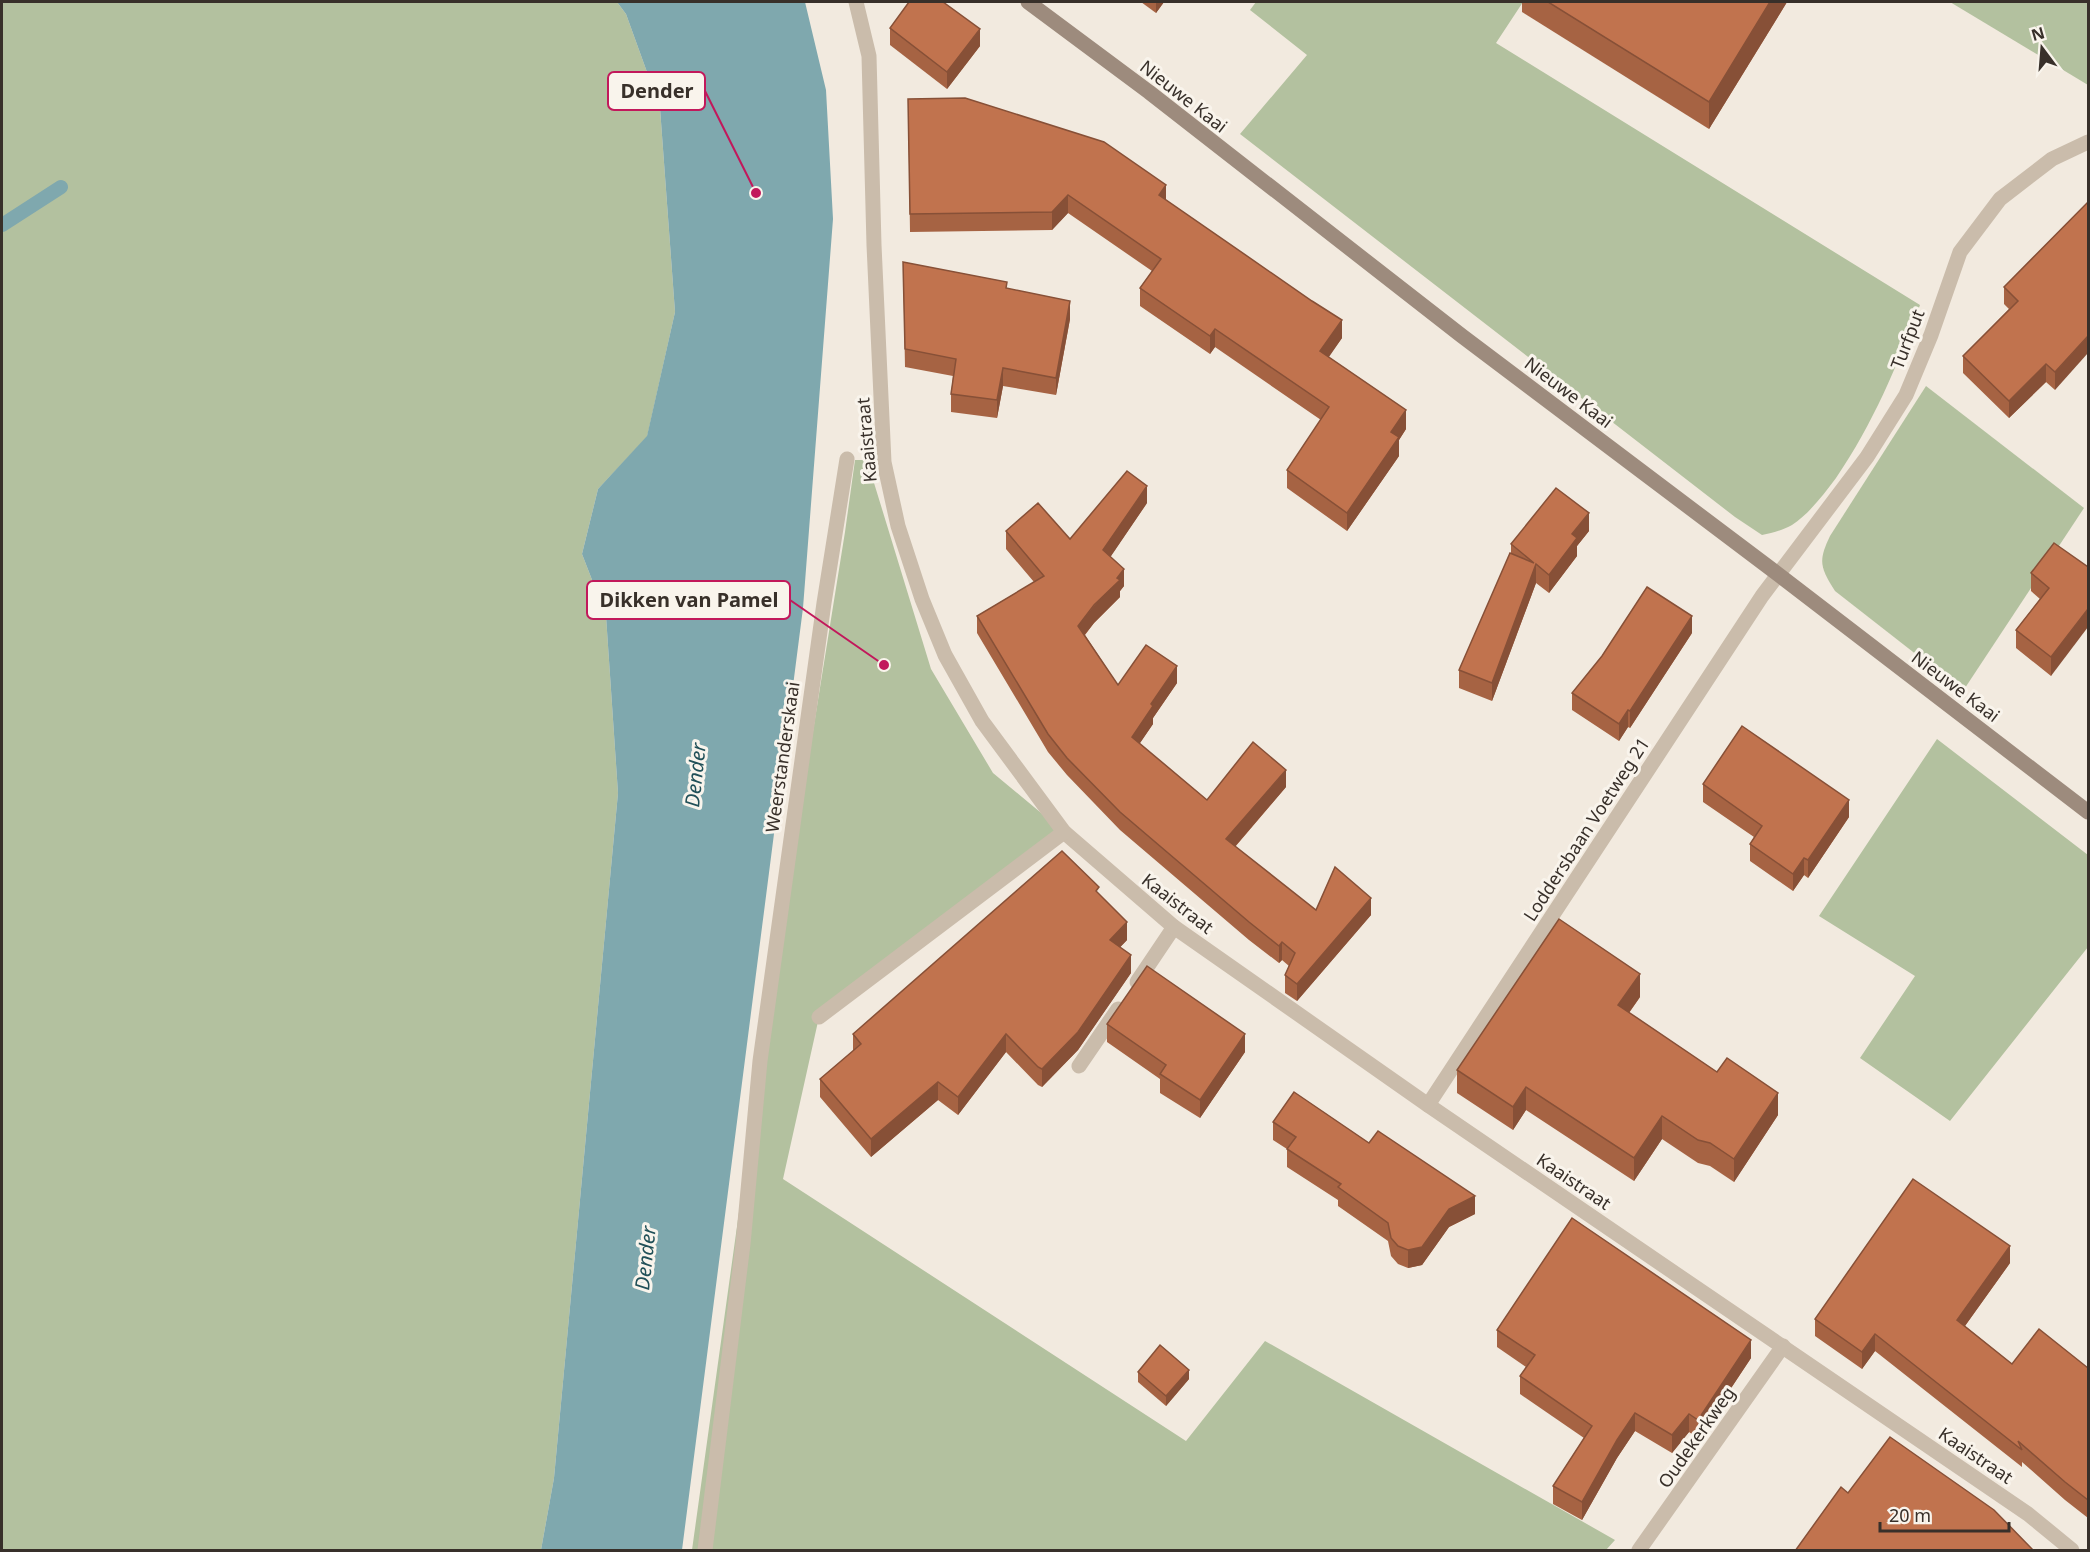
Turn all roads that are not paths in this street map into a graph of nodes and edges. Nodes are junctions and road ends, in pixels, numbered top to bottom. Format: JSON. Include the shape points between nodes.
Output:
{"nodes":[{"id":1,"x":856,"y":2,"type":"edge"},
{"id":2,"x":1028,"y":2,"type":"edge"},
{"id":3,"x":2088,"y":142,"type":"edge"},
{"id":4,"x":847,"y":459,"type":"dead end"},
{"id":5,"x":1779,"y":575,"type":"junction"},
{"id":6,"x":2088,"y":812,"type":"edge"},
{"id":7,"x":1064,"y":832,"type":"junction"},
{"id":8,"x":1174,"y":927,"type":"junction"},
{"id":9,"x":819,"y":1017,"type":"dead end"},
{"id":10,"x":1079,"y":1066,"type":"dead end"},
{"id":11,"x":1428,"y":1105,"type":"junction"},
{"id":12,"x":1783,"y":1346,"type":"junction"},
{"id":13,"x":705,"y":1551,"type":"edge"},
{"id":14,"x":1640,"y":1551,"type":"edge"},
{"id":15,"x":2072,"y":1551,"type":"edge"}],
"edges":[{"from":1,"to":7,"type":"street","name":"Kaaistraat","via":[[869,56],[884,462],[898,526],[945,655],[982,721]]},
{"from":2,"to":5,"type":"main road","name":"Nieuwe Kaai"},
{"from":3,"to":5,"type":"street","name":"Turfput","via":[[2052,159],[2000,199],[1960,252],[1906,395],[1867,457]]},
{"from":4,"to":13,"type":"street","name":"Weerstanderskaai","via":[[760,1061],[743,1244]]},
{"from":5,"to":6,"type":"main road","name":"Nieuwe Kaai"},
{"from":5,"to":11,"type":"street","name":"Loddersbaan Voetweg 21"},
{"from":7,"to":8,"type":"street","name":"Kaaistraat"},
{"from":7,"to":9,"type":"street"},
{"from":8,"to":10,"type":"street"},
{"from":8,"to":11,"type":"street","name":"Kaaistraat"},
{"from":11,"to":12,"type":"street","name":"Kaaistraat"},
{"from":12,"to":14,"type":"street","name":"Oudekerkweg"},
{"from":12,"to":15,"type":"street","name":"Kaaistraat","via":[[2028,1514]]}]}
